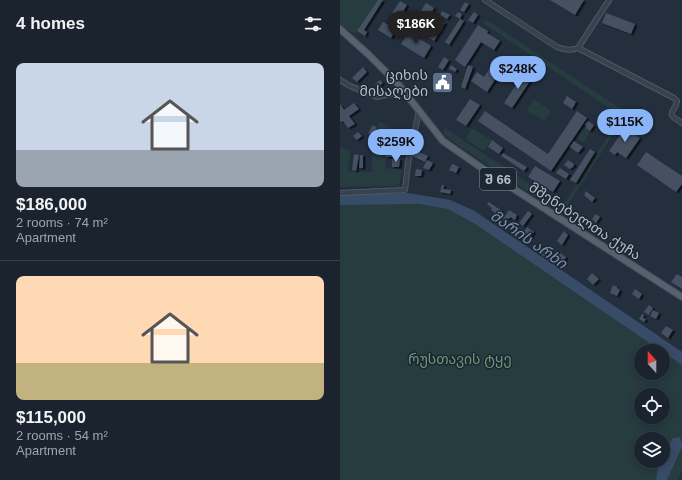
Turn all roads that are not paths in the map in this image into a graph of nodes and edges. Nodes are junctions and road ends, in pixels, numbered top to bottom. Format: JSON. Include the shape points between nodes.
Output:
{"nodes":[{"id":1,"x":485,"y":0,"type":"edge"},
{"id":2,"x":609,"y":0,"type":"edge"},
{"id":3,"x":340,"y":29,"type":"edge"},
{"id":4,"x":578,"y":48,"type":"junction"},
{"id":5,"x":340,"y":80,"type":"edge"},
{"id":6,"x":404,"y":91,"type":"junction"},
{"id":7,"x":419,"y":111,"type":"junction"},
{"id":8,"x":682,"y":123,"type":"edge"},
{"id":9,"x":414,"y":135,"type":"junction"},
{"id":10,"x":374,"y":146,"type":"dead end"},
{"id":11,"x":340,"y":193,"type":"edge"},
{"id":12,"x":682,"y":297,"type":"edge"}],
"edges":[{"from":1,"to":4,"type":"street","via":[[557,47],[563,50]]},
{"from":2,"to":4,"type":"street"},
{"from":3,"to":6,"type":"main road","name":"მშენებელთა ქუჩა","number":"შ 66"},
{"from":4,"to":8,"type":"street","via":[[674,98],[677,101],[672,114]]},
{"from":5,"to":6,"type":"street","via":[[377,97]]},
{"from":6,"to":7,"type":"main road","name":"მშენებელთა ქუჩა","number":"შ 66"},
{"from":7,"to":9,"type":"street"},
{"from":7,"to":12,"type":"main road","name":"მშენებელთა ქუჩა","number":"შ 66","via":[[443,141]]},
{"from":9,"to":10,"type":"street"},
{"from":9,"to":11,"type":"street","via":[[405,190]]}]}
